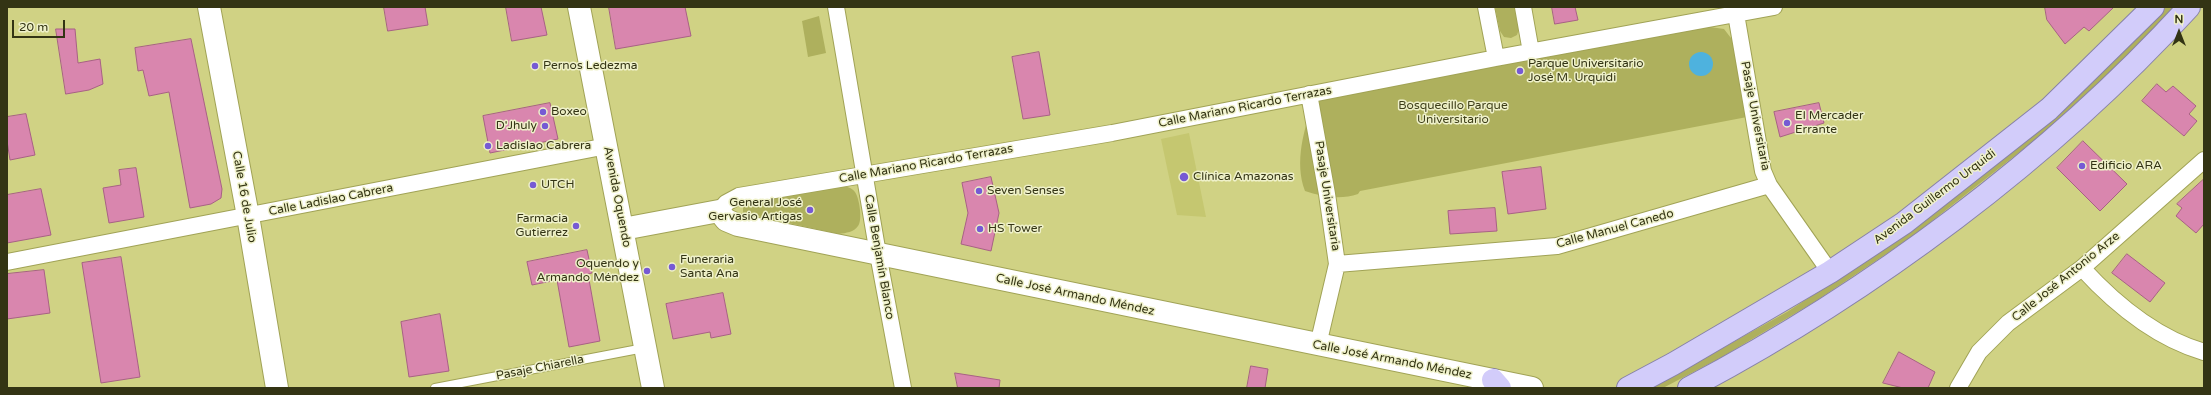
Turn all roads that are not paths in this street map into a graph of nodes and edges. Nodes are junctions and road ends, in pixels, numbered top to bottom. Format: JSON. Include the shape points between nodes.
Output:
{"nodes":[{"id":1,"x":209,"y":7,"type":"edge"},
{"id":2,"x":579,"y":7,"type":"edge"},
{"id":3,"x":836,"y":7,"type":"edge"},
{"id":4,"x":1486,"y":7,"type":"edge"},
{"id":5,"x":1523,"y":7,"type":"edge"},
{"id":6,"x":1774,"y":7,"type":"edge"},
{"id":7,"x":2153,"y":7,"type":"edge"},
{"id":8,"x":2189,"y":7,"type":"edge"},
{"id":9,"x":1736,"y":14,"type":"junction"},
{"id":10,"x":1531,"y":52,"type":"junction"},
{"id":11,"x":1496,"y":58,"type":"junction"},
{"id":12,"x":1309,"y":94,"type":"junction"},
{"id":13,"x":607,"y":146,"type":"junction"},
{"id":14,"x":2204,"y":160,"type":"edge"},
{"id":15,"x":865,"y":174,"type":"junction"},
{"id":16,"x":1770,"y":186,"type":"junction"},
{"id":17,"x":719,"y":211,"type":"junction"},
{"id":18,"x":248,"y":216,"type":"junction"},
{"id":19,"x":622,"y":229,"type":"junction"},
{"id":20,"x":878,"y":254,"type":"junction"},
{"id":21,"x":7,"y":262,"type":"edge"},
{"id":22,"x":1337,"y":264,"type":"junction"},
{"id":23,"x":2082,"y":268,"type":"junction"},
{"id":24,"x":1830,"y":272,"type":"junction"},
{"id":25,"x":1318,"y":345,"type":"junction"},
{"id":26,"x":645,"y":348,"type":"junction"},
{"id":27,"x":2204,"y":352,"type":"edge"},
{"id":28,"x":1735,"y":364,"type":"junction"},
{"id":29,"x":1497,"y":384,"type":"edge"},
{"id":30,"x":277,"y":388,"type":"edge"},
{"id":31,"x":435,"y":388,"type":"edge"},
{"id":32,"x":653,"y":388,"type":"edge"},
{"id":33,"x":903,"y":388,"type":"edge"},
{"id":34,"x":1532,"y":388,"type":"edge"},
{"id":35,"x":1628,"y":388,"type":"edge"},
{"id":36,"x":1689,"y":388,"type":"edge"},
{"id":37,"x":1724,"y":388,"type":"edge"},
{"id":38,"x":1958,"y":388,"type":"edge"}],
"edges":[{"from":1,"to":18,"type":"street","name":"Calle 16 de Julio"},
{"from":2,"to":13,"type":"street","name":"Avenida Oquendo"},
{"from":3,"to":15,"type":"street","name":"Calle Benjamín Blanco"},
{"from":4,"to":11,"type":"street"},
{"from":5,"to":10,"type":"street"},
{"from":6,"to":9,"type":"street","name":"Calle Mariano Ricardo Terrazas"},
{"from":7,"to":24,"type":"main road","name":"Avenida Guillermo Urquidi","via":[[2050,109],[1904,223]]},
{"from":8,"to":28,"type":"main road","via":[[2085,112],[1974,204],[1884,269]]},
{"from":9,"to":10,"type":"street","name":"Calle Mariano Ricardo Terrazas"},
{"from":9,"to":16,"type":"street","name":"Pasaje Universitaria","via":[[1763,171]]},
{"from":10,"to":11,"type":"street","name":"Calle Mariano Ricardo Terrazas"},
{"from":11,"to":12,"type":"street","name":"Calle Mariano Ricardo Terrazas"},
{"from":12,"to":15,"type":"street","name":"Calle Mariano Ricardo Terrazas","via":[[1112,133]]},
{"from":12,"to":22,"type":"street","name":"Pasaje Universitaria"},
{"from":13,"to":18,"type":"street","name":"Calle Ladislao Cabrera"},
{"from":13,"to":19,"type":"street","name":"Avenida Oquendo"},
{"from":14,"to":23,"type":"street","name":"Calle José Antonio Arze"},
{"from":15,"to":17,"type":"street","name":"Calle Mariano Ricardo Terrazas","via":[[739,196],[726,203]]},
{"from":15,"to":20,"type":"street","name":"Calle Benjamín Blanco"},
{"from":16,"to":22,"type":"street","name":"Calle Manuel Canedo","via":[[1557,246]]},
{"from":16,"to":24,"type":"street","name":"Pasaje Universitaria"},
{"from":17,"to":19,"type":"street"},
{"from":17,"to":20,"type":"street","name":"Calle José Armando Méndez","via":[[726,220],[738,225]]},
{"from":18,"to":21,"type":"street","name":"Calle Ladislao Cabrera"},
{"from":18,"to":30,"type":"street","name":"Calle 16 de Julio"},
{"from":19,"to":26,"type":"street","name":"Avenida Oquendo"},
{"from":20,"to":25,"type":"street","name":"Calle José Armando Méndez"},
{"from":20,"to":33,"type":"street","name":"Calle Benjamín Blanco"},
{"from":22,"to":25,"type":"street","name":"Pasaje Universitaria"},
{"from":23,"to":27,"type":"street","via":[[2104,291],[2143,322],[2186,347]]},
{"from":23,"to":38,"type":"street","name":"Calle José Antonio Arze","via":[[1998,333],[1979,352]]},
{"from":24,"to":35,"type":"main road","name":"Avenida Guillermo Urquidi"},
{"from":25,"to":29,"type":"street","name":"Calle José Armando Méndez"},
{"from":26,"to":31,"type":"lane","name":"Pasaje Chiarella"},
{"from":26,"to":32,"type":"street","name":"Avenida Oquendo"},
{"from":28,"to":36,"type":"main road"},
{"from":28,"to":37,"type":"main road"},
{"from":29,"to":34,"type":"street","name":"Calle José Armando Méndez"}]}
